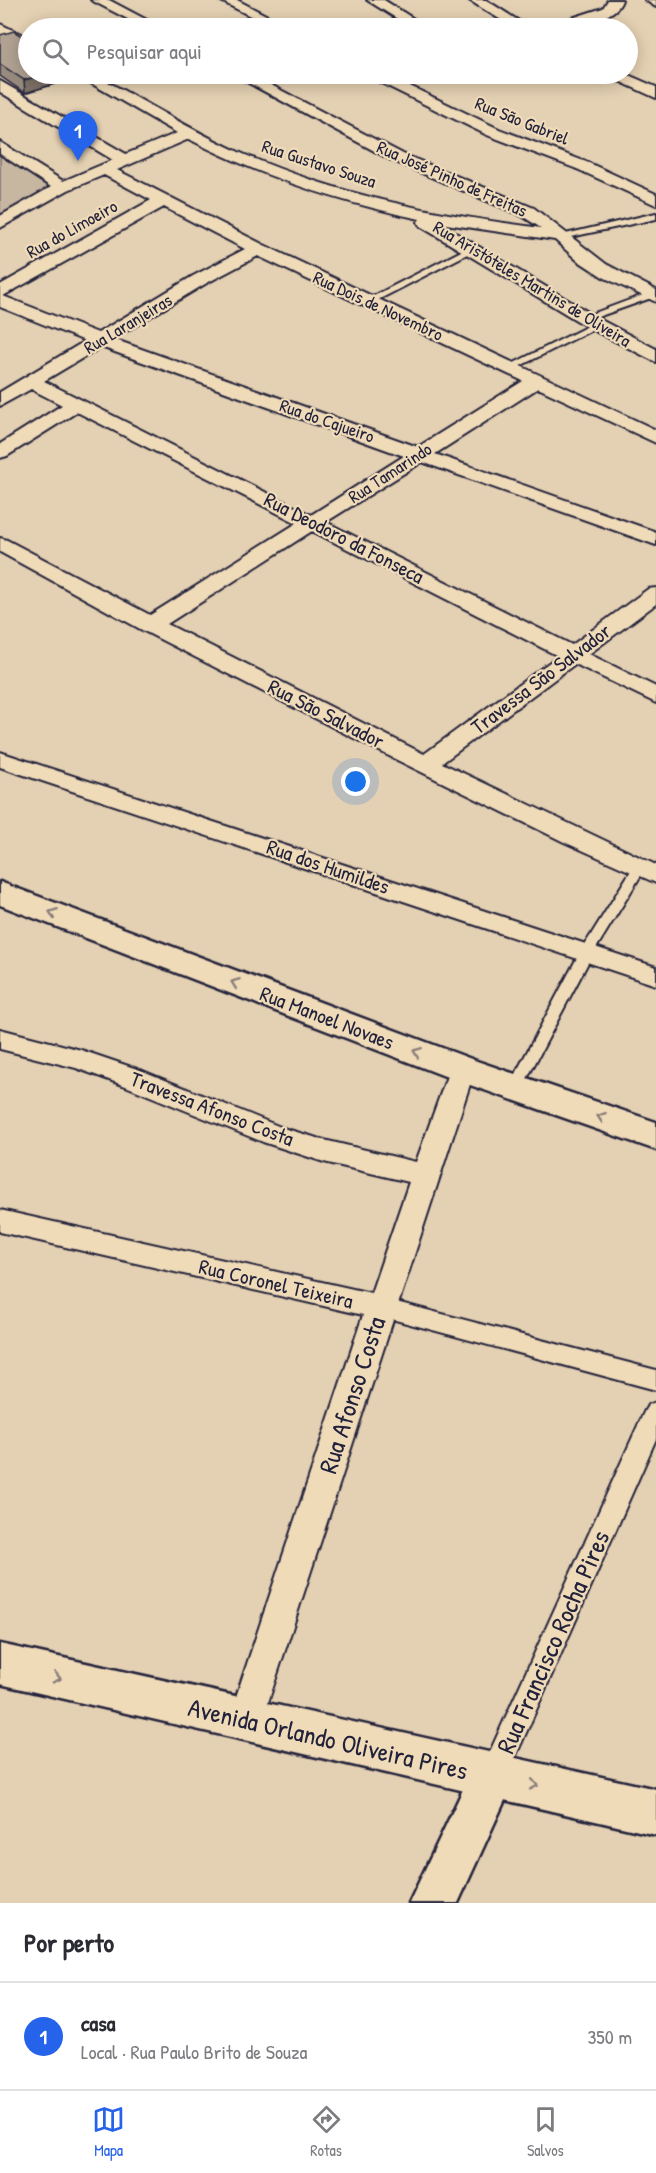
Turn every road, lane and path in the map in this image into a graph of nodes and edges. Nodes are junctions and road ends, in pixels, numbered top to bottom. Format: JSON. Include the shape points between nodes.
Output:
{"nodes":[{"id":1,"x":98,"y":0,"type":"edge"},
{"id":2,"x":226,"y":0,"type":"edge"},
{"id":3,"x":374,"y":0,"type":"edge"},
{"id":4,"x":476,"y":0,"type":"edge"},
{"id":5,"x":615,"y":0,"type":"edge"},
{"id":6,"x":652,"y":0,"type":"edge"},
{"id":7,"x":656,"y":3,"type":"edge"},
{"id":8,"x":135,"y":18,"type":"edge"},
{"id":9,"x":263,"y":18,"type":"edge"},
{"id":10,"x":404,"y":18,"type":"edge"},
{"id":11,"x":506,"y":18,"type":"edge"},
{"id":12,"x":586,"y":18,"type":"edge"},
{"id":13,"x":0,"y":28,"type":"edge"},
{"id":14,"x":18,"y":38,"type":"edge"},
{"id":15,"x":101,"y":84,"type":"edge"},
{"id":16,"x":259,"y":84,"type":"edge"},
{"id":17,"x":399,"y":84,"type":"edge"},
{"id":18,"x":637,"y":84,"type":"edge"},
{"id":19,"x":0,"y":86,"type":"edge"},
{"id":20,"x":656,"y":93,"type":"edge"},
{"id":21,"x":191,"y":133,"type":"junction"},
{"id":22,"x":0,"y":147,"type":"edge"},
{"id":23,"x":124,"y":160,"type":"junction"},
{"id":24,"x":104,"y":168,"type":"junction"},
{"id":25,"x":62,"y":187,"type":"junction"},
{"id":26,"x":163,"y":200,"type":"junction"},
{"id":27,"x":656,"y":201,"type":"edge"},
{"id":28,"x":408,"y":212,"type":"junction"},
{"id":29,"x":656,"y":216,"type":"edge"},
{"id":30,"x":0,"y":223,"type":"edge"},
{"id":31,"x":561,"y":236,"type":"junction"},
{"id":32,"x":258,"y":249,"type":"junction"},
{"id":33,"x":474,"y":249,"type":"junction"},
{"id":34,"x":0,"y":292,"type":"edge"},
{"id":35,"x":653,"y":296,"type":"edge"},
{"id":36,"x":0,"y":301,"type":"edge"},
{"id":37,"x":367,"y":302,"type":"junction"},
{"id":38,"x":592,"y":322,"type":"junction"},
{"id":39,"x":101,"y":341,"type":"junction"},
{"id":40,"x":656,"y":356,"type":"edge"},
{"id":41,"x":511,"y":367,"type":"junction"},
{"id":42,"x":538,"y":380,"type":"junction"},
{"id":43,"x":31,"y":382,"type":"junction"},
{"id":44,"x":0,"y":400,"type":"edge"},
{"id":45,"x":77,"y":404,"type":"junction"},
{"id":46,"x":656,"y":437,"type":"edge"},
{"id":47,"x":0,"y":452,"type":"edge"},
{"id":48,"x":420,"y":454,"type":"junction"},
{"id":49,"x":314,"y":523,"type":"junction"},
{"id":50,"x":656,"y":538,"type":"edge"},
{"id":51,"x":0,"y":543,"type":"edge"},
{"id":52,"x":656,"y":594,"type":"edge"},
{"id":53,"x":150,"y":625,"type":"junction"},
{"id":54,"x":573,"y":654,"type":"junction"},
{"id":55,"x":656,"y":696,"type":"edge"},
{"id":56,"x":0,"y":759,"type":"edge"},
{"id":57,"x":426,"y":764,"type":"junction"},
{"id":58,"x":651,"y":864,"type":"edge"},
{"id":59,"x":0,"y":893,"type":"edge"},
{"id":60,"x":586,"y":954,"type":"junction"},
{"id":61,"x":656,"y":976,"type":"edge"},
{"id":62,"x":0,"y":1039,"type":"edge"},
{"id":63,"x":462,"y":1070,"type":"junction"},
{"id":64,"x":516,"y":1086,"type":"junction"},
{"id":65,"x":656,"y":1136,"type":"edge"},
{"id":66,"x":425,"y":1175,"type":"junction"},
{"id":67,"x":0,"y":1221,"type":"edge"},
{"id":68,"x":381,"y":1307,"type":"junction"},
{"id":69,"x":656,"y":1380,"type":"edge"},
{"id":70,"x":656,"y":1412,"type":"edge"},
{"id":71,"x":0,"y":1664,"type":"edge"},
{"id":72,"x":245,"y":1721,"type":"junction"},
{"id":73,"x":493,"y":1776,"type":"junction"},
{"id":74,"x":656,"y":1812,"type":"edge"},
{"id":75,"x":433,"y":1903,"type":"edge"}],
"edges":[{"from":1,"to":8,"type":"street"},
{"from":2,"to":9,"type":"street"},
{"from":3,"to":10,"type":"street"},
{"from":4,"to":11,"type":"street"},
{"from":5,"to":12,"type":"street","via":[[608,11]]},
{"from":6,"to":7,"type":"street"},
{"from":13,"to":14,"type":"street"},
{"from":15,"to":21,"type":"street","name":"Rua Gustavo Souza"},
{"from":16,"to":31,"type":"street","name":"Rua José Pinho de Freitas","via":[[397,157],[528,212]]},
{"from":17,"to":27,"type":"street","name":"Rua São Gabriel","via":[[493,132],[583,166]]},
{"from":18,"to":20,"type":"street"},
{"from":19,"to":23,"type":"street"},
{"from":21,"to":23,"type":"street"},
{"from":21,"to":28,"type":"street","name":"Rua Gustavo Souza","via":[[285,176]]},
{"from":22,"to":25,"type":"street"},
{"from":23,"to":24,"type":"street"},
{"from":24,"to":25,"type":"street"},
{"from":24,"to":26,"type":"street","name":"Rua Dois de Novembro"},
{"from":25,"to":30,"type":"street"},
{"from":26,"to":32,"type":"street","name":"Rua Dois de Novembro"},
{"from":26,"to":34,"type":"street","name":"Rua do Limoeiro"},
{"from":28,"to":31,"type":"street","name":"Rua Gustavo Souza"},
{"from":28,"to":33,"type":"street","name":"Rua Aristóteles Martins de Oliveira"},
{"from":29,"to":31,"type":"lane"},
{"from":31,"to":35,"type":"street","name":"Rua José Pinho de Freitas","via":[[608,273]]},
{"from":32,"to":37,"type":"street","name":"Rua Dois de Novembro"},
{"from":32,"to":39,"type":"street","name":"Rua Laranjeiras","via":[[199,280]]},
{"from":33,"to":37,"type":"lane"},
{"from":33,"to":38,"type":"street","name":"Rua Aristóteles Martins de Oliveira"},
{"from":35,"to":38,"type":"lane"},
{"from":36,"to":39,"type":"street","name":"Rua do Cajueiro"},
{"from":37,"to":41,"type":"street","name":"Rua Dois de Novembro"},
{"from":38,"to":40,"type":"street","name":"Rua Aristóteles Martins de Oliveira"},
{"from":38,"to":41,"type":"lane"},
{"from":39,"to":43,"type":"street","name":"Rua Laranjeiras"},
{"from":39,"to":48,"type":"street","name":"Rua do Cajueiro"},
{"from":41,"to":42,"type":"street","name":"Rua Dois de Novembro"},
{"from":42,"to":46,"type":"street","name":"Rua Dois de Novembro"},
{"from":42,"to":48,"type":"street","name":"Rua Tamarindo"},
{"from":43,"to":44,"type":"street","name":"Rua Laranjeiras"},
{"from":43,"to":45,"type":"street","name":"Rua Deodoro da Fonseca"},
{"from":45,"to":47,"type":"street"},
{"from":45,"to":49,"type":"street","name":"Rua Deodoro da Fonseca"},
{"from":48,"to":49,"type":"street","name":"Rua Tamarindo"},
{"from":48,"to":50,"type":"street","name":"Rua do Cajueiro"},
{"from":49,"to":53,"type":"street","name":"Rua Tamarindo"},
{"from":49,"to":54,"type":"street","name":"Rua Deodoro da Fonseca"},
{"from":51,"to":53,"type":"street","name":"Rua São Salvador"},
{"from":52,"to":54,"type":"street","name":"Travessa São Salvador"},
{"from":53,"to":57,"type":"street","name":"Rua São Salvador"},
{"from":54,"to":55,"type":"street","name":"Rua Deodoro da Fonseca"},
{"from":54,"to":57,"type":"street","name":"Travessa São Salvador"},
{"from":56,"to":60,"type":"street","name":"Rua dos Humildes"},
{"from":57,"to":58,"type":"street","name":"Rua São Salvador"},
{"from":58,"to":60,"type":"lane"},
{"from":63,"to":59,"type":"street","name":"Rua Manoel Novaes","one_way":true},
{"from":60,"to":61,"type":"street","name":"Rua dos Humildes"},
{"from":60,"to":64,"type":"lane"},
{"from":62,"to":66,"type":"street","name":"Travessa Afonso Costa","via":[[133,1078],[283,1138]]},
{"from":63,"to":64,"type":"street","name":"Rua Manoel Novaes"},
{"from":63,"to":66,"type":"street","name":"Rua Afonso Costa"},
{"from":65,"to":64,"type":"street","name":"Rua Manoel Novaes","one_way":true},
{"from":66,"to":68,"type":"street","name":"Rua Afonso Costa"},
{"from":67,"to":68,"type":"street","name":"Rua Coronel Teixeira"},
{"from":68,"to":69,"type":"street","name":"Rua Coronel Teixeira"},
{"from":68,"to":72,"type":"street","name":"Rua Afonso Costa"},
{"from":70,"to":73,"type":"street","name":"Rua Francisco Rocha Pires"},
{"from":71,"to":72,"type":"street","name":"Avenida Orlando Oliveira Pires","one_way":true},
{"from":72,"to":73,"type":"street","name":"Avenida Orlando Oliveira Pires"},
{"from":73,"to":74,"type":"street","name":"Avenida Orlando Oliveira Pires","one_way":true},
{"from":73,"to":75,"type":"street","name":"Rua Francisco Rocha Pires"}]}
